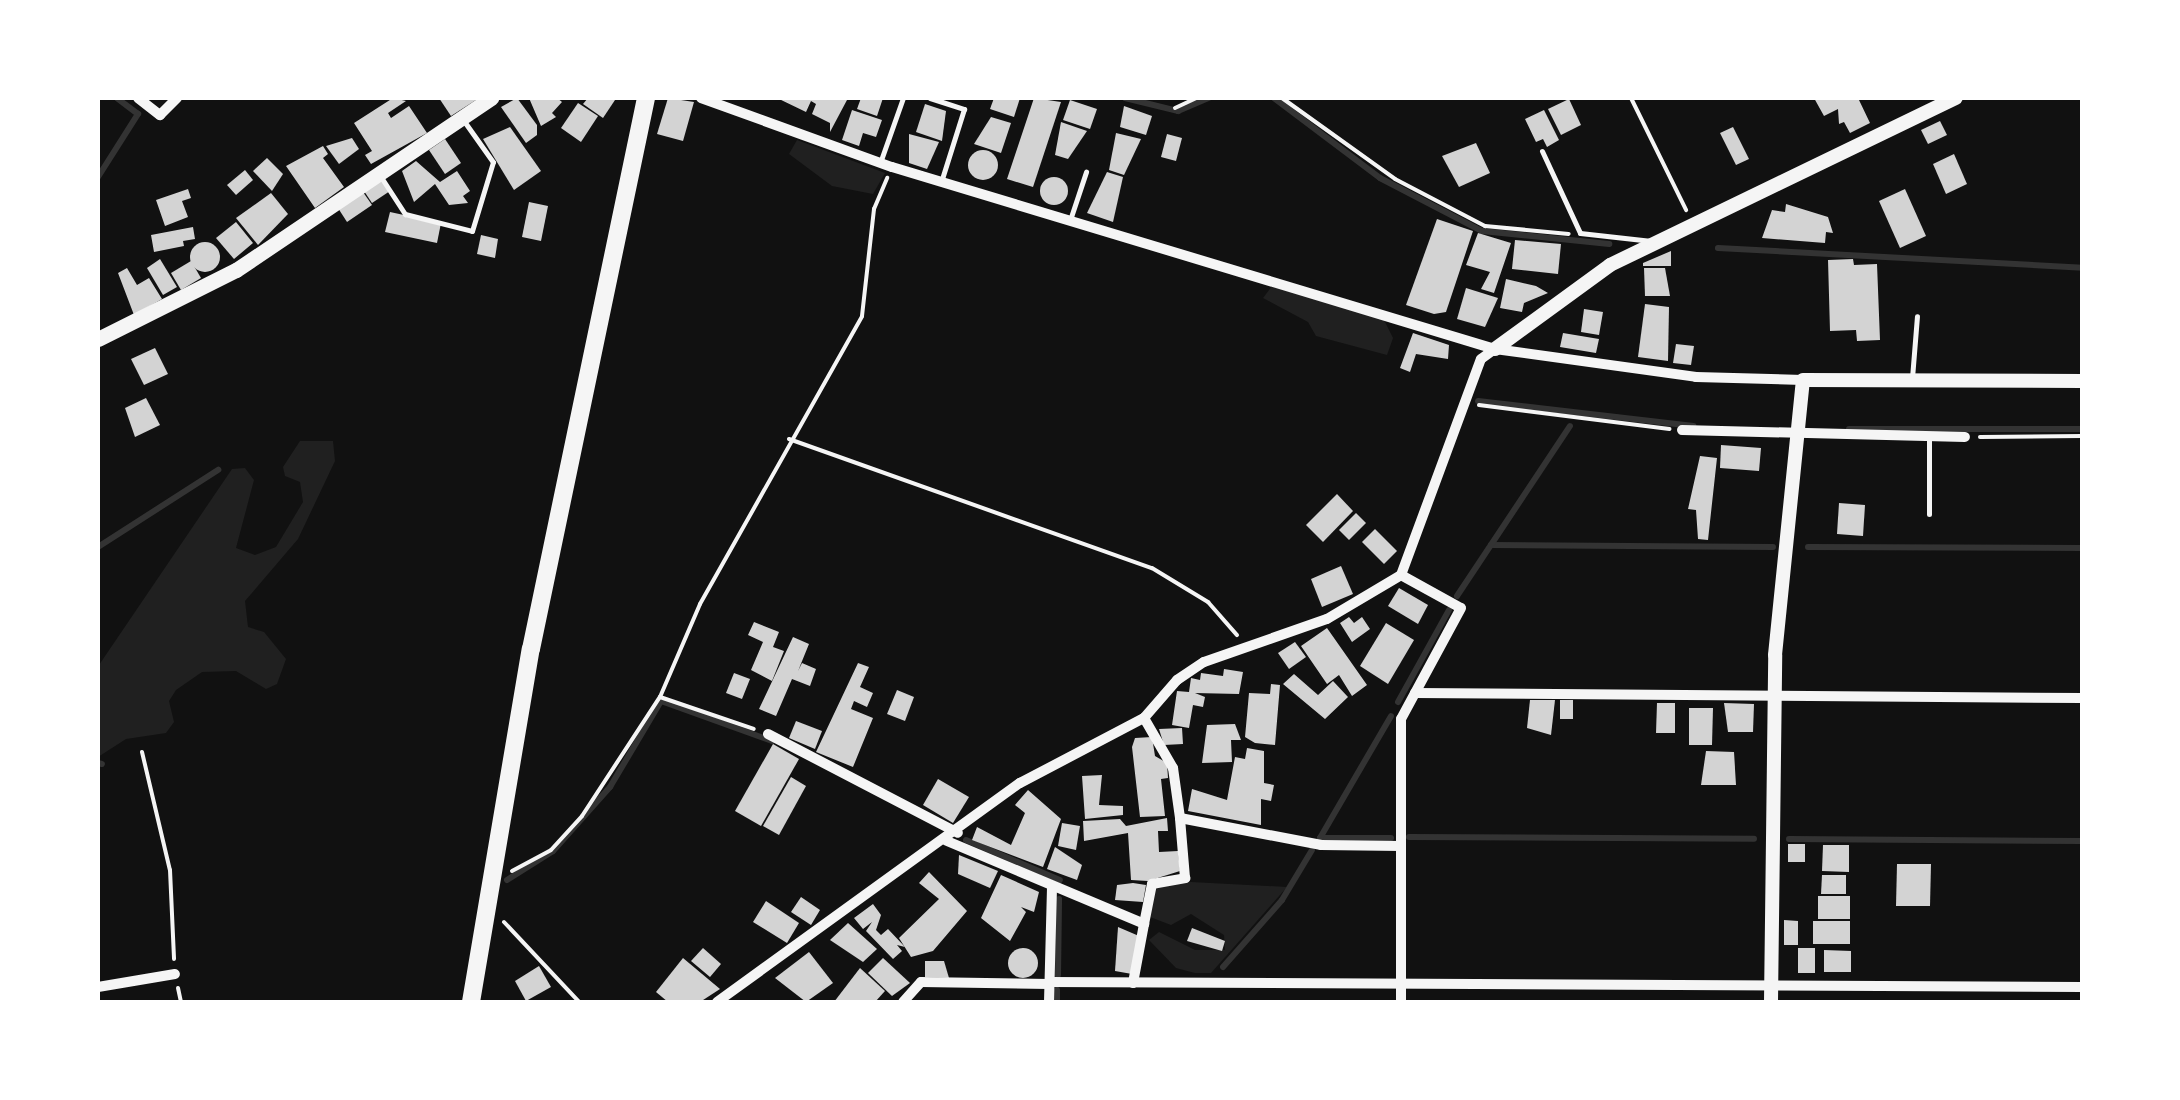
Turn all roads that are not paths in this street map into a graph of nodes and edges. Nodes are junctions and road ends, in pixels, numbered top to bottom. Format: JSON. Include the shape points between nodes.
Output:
{"nodes":[{"id":1,"x":138,"y":98,"type":"edge"},
{"id":2,"x":177,"y":98,"type":"edge"},
{"id":3,"x":490,"y":98,"type":"edge"},
{"id":4,"x":646,"y":98,"type":"edge"},
{"id":5,"x":702,"y":98,"type":"edge"},
{"id":6,"x":903,"y":98,"type":"edge"},
{"id":7,"x":930,"y":98,"type":"edge"},
{"id":8,"x":1956,"y":98,"type":"edge"},
{"id":9,"x":462,"y":118,"type":"junction"},
{"id":10,"x":1542,"y":151,"type":"dead end"},
{"id":11,"x":880,"y":163,"type":"junction"},
{"id":12,"x":1086,"y":172,"type":"dead end"},
{"id":13,"x":379,"y":174,"type":"junction"},
{"id":14,"x":941,"y":182,"type":"junction"},
{"id":15,"x":1070,"y":220,"type":"junction"},
{"id":16,"x":1660,"y":241,"type":"junction"},
{"id":17,"x":1917,"y":316,"type":"dead end"},
{"id":18,"x":98,"y":339,"type":"edge"},
{"id":19,"x":1495,"y":349,"type":"junction"},
{"id":20,"x":1803,"y":380,"type":"junction"},
{"id":21,"x":1912,"y":381,"type":"junction"},
{"id":22,"x":2082,"y":381,"type":"edge"},
{"id":23,"x":1682,"y":430,"type":"road end"},
{"id":24,"x":1798,"y":436,"type":"junction"},
{"id":25,"x":1929,"y":436,"type":"junction"},
{"id":26,"x":1965,"y":436,"type":"road end"},
{"id":27,"x":1930,"y":514,"type":"dead end"},
{"id":28,"x":1400,"y":575,"type":"junction"},
{"id":29,"x":1415,"y":693,"type":"junction"},
{"id":30,"x":1773,"y":696,"type":"junction"},
{"id":31,"x":2082,"y":698,"type":"edge"},
{"id":32,"x":1144,"y":718,"type":"junction"},
{"id":33,"x":768,"y":734,"type":"road end"},
{"id":34,"x":1180,"y":818,"type":"junction"},
{"id":35,"x":958,"y":833,"type":"junction"},
{"id":36,"x":947,"y":841,"type":"junction"},
{"id":37,"x":1401,"y":846,"type":"junction"},
{"id":38,"x":1052,"y":888,"type":"junction"},
{"id":39,"x":1144,"y":924,"type":"junction"},
{"id":40,"x":174,"y":974,"type":"road end"},
{"id":41,"x":1133,"y":982,"type":"junction"},
{"id":42,"x":1049,"y":983,"type":"junction"},
{"id":43,"x":1402,"y":984,"type":"junction"},
{"id":44,"x":1771,"y":986,"type":"junction"},
{"id":45,"x":2082,"y":987,"type":"edge"},
{"id":46,"x":98,"y":988,"type":"edge"},
{"id":47,"x":471,"y":1002,"type":"edge"},
{"id":48,"x":716,"y":1002,"type":"edge"},
{"id":49,"x":902,"y":1002,"type":"edge"},
{"id":50,"x":1049,"y":1002,"type":"edge"},
{"id":51,"x":1401,"y":1002,"type":"edge"},
{"id":52,"x":1771,"y":1002,"type":"edge"}],
"edges":[{"from":1,"to":2,"type":"street","via":[[160,115]]},
{"from":3,"to":9,"type":"main road"},
{"from":4,"to":47,"type":"main road","via":[[578,406]]},
{"from":5,"to":11,"type":"street"},
{"from":6,"to":11,"type":"lane"},
{"from":7,"to":14,"type":"lane","via":[[964,109]]},
{"from":8,"to":16,"type":"street"},
{"from":9,"to":13,"type":"main road"},
{"from":9,"to":13,"type":"lane","via":[[493,162],[472,231],[405,214]]},
{"from":10,"to":16,"type":"lane","via":[[1580,233]]},
{"from":11,"to":14,"type":"street"},
{"from":12,"to":15,"type":"lane"},
{"from":13,"to":18,"type":"main road","via":[[236,270]]},
{"from":14,"to":15,"type":"street"},
{"from":15,"to":19,"type":"street"},
{"from":16,"to":19,"type":"street","via":[[1610,266]]},
{"from":17,"to":21,"type":"lane"},
{"from":19,"to":20,"type":"street","via":[[1696,377]]},
{"from":19,"to":28,"type":"street","via":[[1481,359]]},
{"from":20,"to":21,"type":"street"},
{"from":20,"to":24,"type":"street"},
{"from":21,"to":22,"type":"street"},
{"from":23,"to":24,"type":"street"},
{"from":24,"to":25,"type":"street"},
{"from":24,"to":30,"type":"street"},
{"from":25,"to":26,"type":"street"},
{"from":25,"to":27,"type":"lane"},
{"from":28,"to":29,"type":"street","via":[[1461,608]]},
{"from":28,"to":32,"type":"street","via":[[1327,620],[1177,680]]},
{"from":29,"to":30,"type":"street"},
{"from":29,"to":37,"type":"street","via":[[1400,719]]},
{"from":30,"to":31,"type":"street"},
{"from":30,"to":44,"type":"street"},
{"from":32,"to":34,"type":"street","via":[[1172,768]]},
{"from":32,"to":35,"type":"street","via":[[1020,783]]},
{"from":33,"to":35,"type":"street"},
{"from":34,"to":37,"type":"street","via":[[1321,846]]},
{"from":34,"to":39,"type":"street","via":[[1186,878],[1152,884]]},
{"from":35,"to":36,"type":"street"},
{"from":36,"to":38,"type":"street"},
{"from":36,"to":48,"type":"street"},
{"from":37,"to":43,"type":"street"},
{"from":38,"to":39,"type":"street"},
{"from":38,"to":42,"type":"street"},
{"from":39,"to":41,"type":"street"},
{"from":40,"to":46,"type":"street"},
{"from":41,"to":42,"type":"street"},
{"from":41,"to":43,"type":"street"},
{"from":42,"to":49,"type":"street","via":[[921,982]]},
{"from":42,"to":50,"type":"street"},
{"from":43,"to":44,"type":"street"},
{"from":43,"to":51,"type":"street"},
{"from":44,"to":45,"type":"street"},
{"from":44,"to":52,"type":"street"}]}
